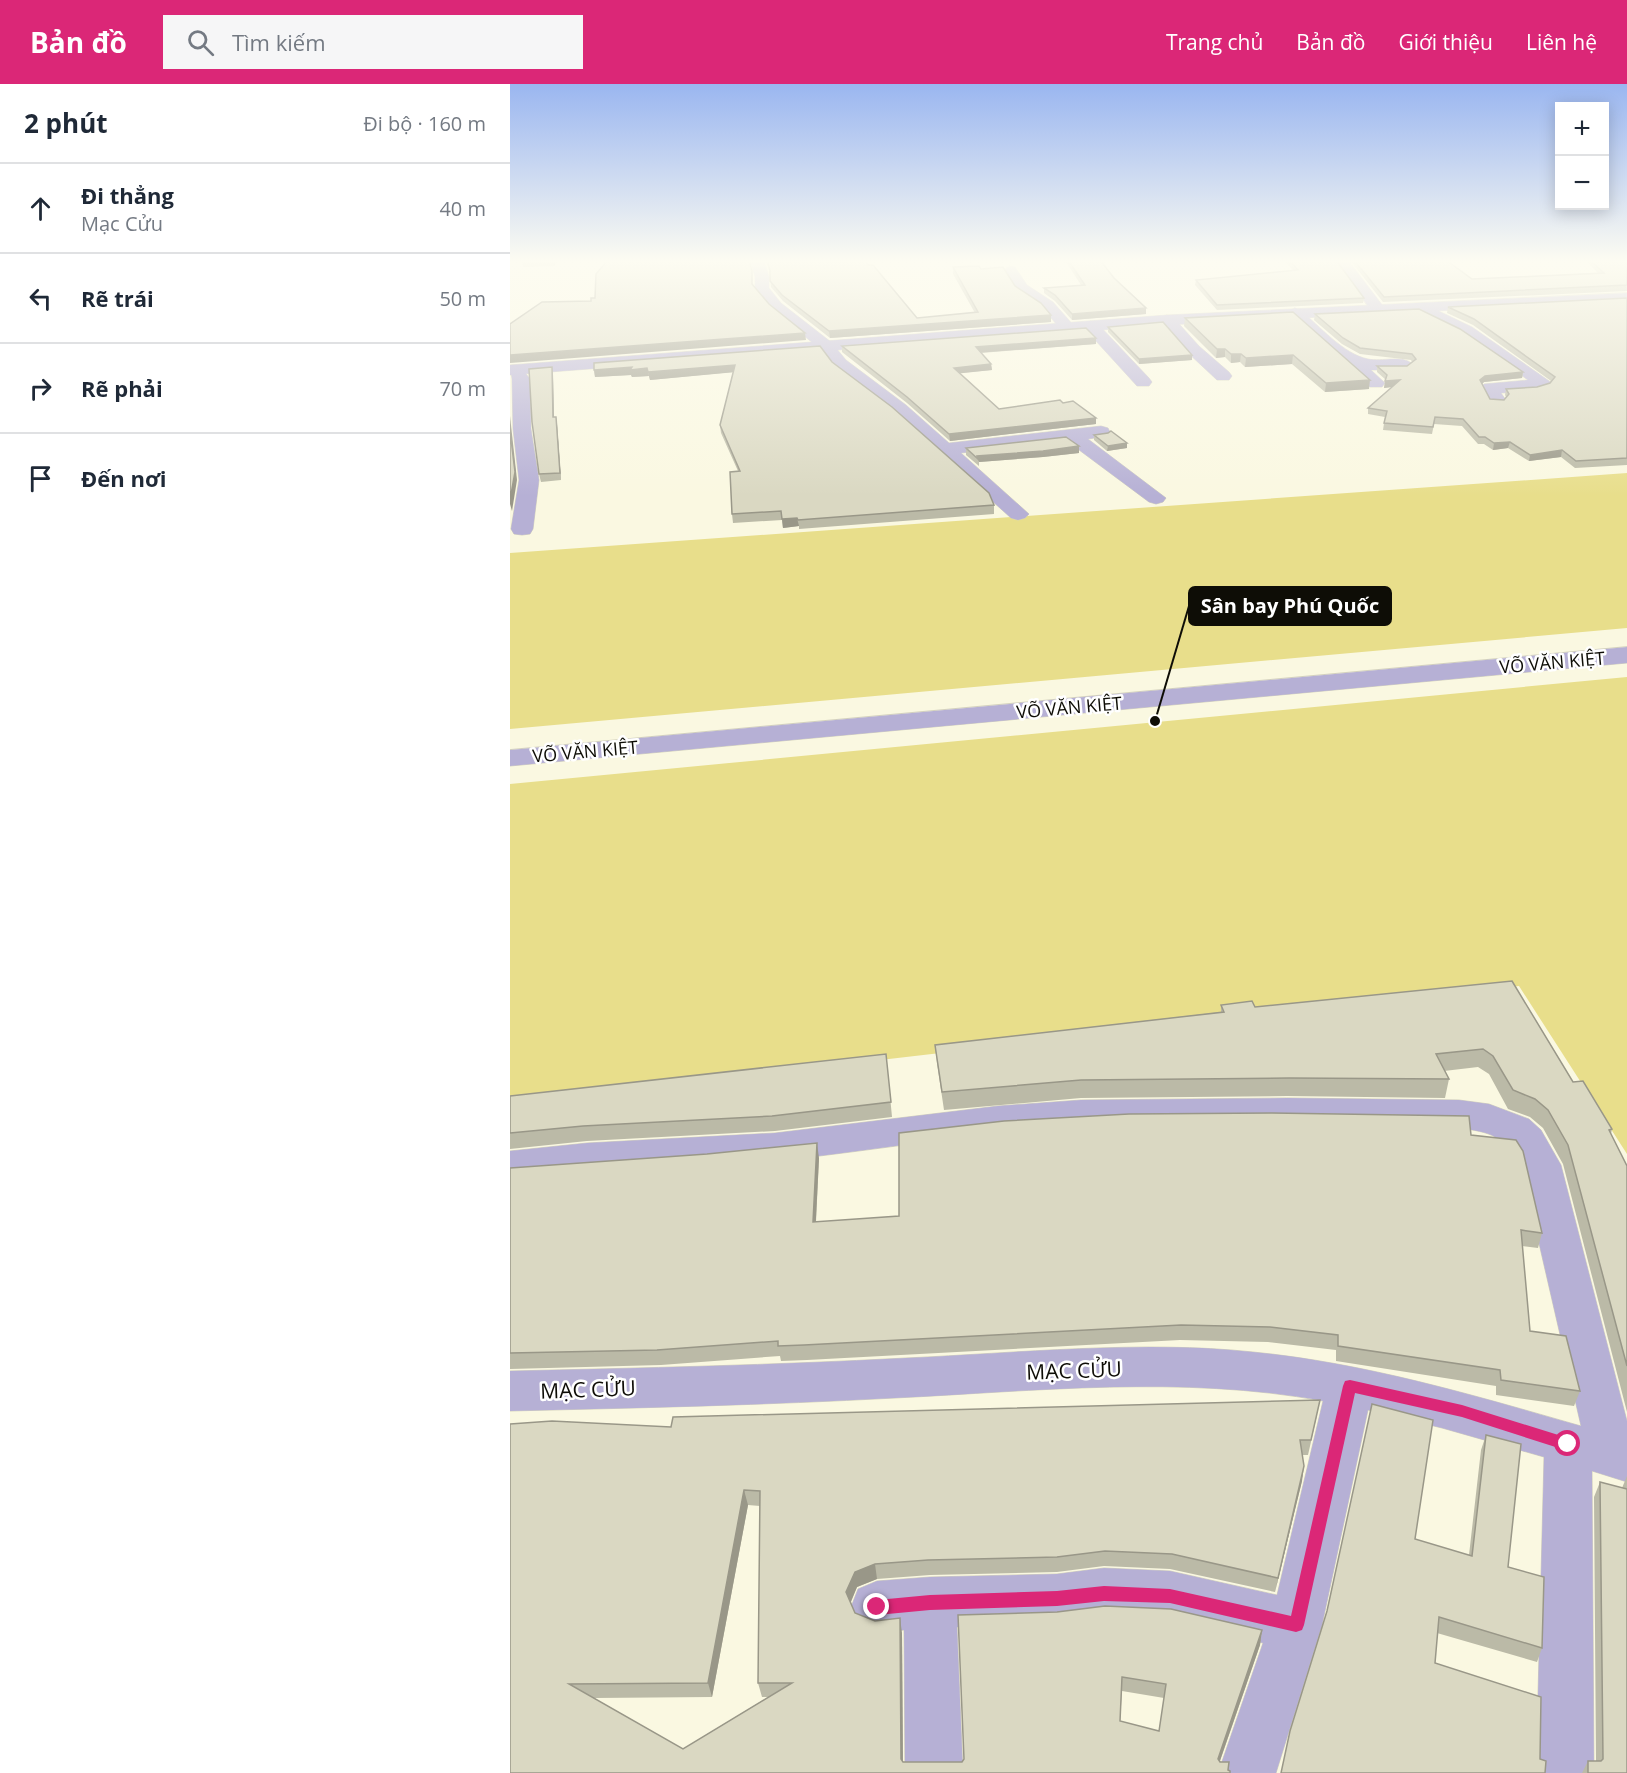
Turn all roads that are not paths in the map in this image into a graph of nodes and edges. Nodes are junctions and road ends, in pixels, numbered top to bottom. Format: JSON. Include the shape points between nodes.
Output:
{"nodes":[{"id":1,"x":817,"y":339,"type":"edge"},
{"id":2,"x":908,"y":339,"type":"edge"},
{"id":3,"x":1103,"y":339,"type":"edge"},
{"id":4,"x":1184,"y":339,"type":"edge"},
{"id":5,"x":1326,"y":339,"type":"edge"},
{"id":6,"x":1479,"y":339,"type":"edge"},
{"id":7,"x":825,"y":345,"type":"junction"},
{"id":8,"x":1352,"y":360,"type":"junction"},
{"id":9,"x":1405,"y":366,"type":"edge"},
{"id":10,"x":512,"y":370,"type":"edge"},
{"id":11,"x":1223,"y":376,"type":"dead end"},
{"id":12,"x":1143,"y":382,"type":"dead end"},
{"id":13,"x":1376,"y":383,"type":"dead end"},
{"id":14,"x":1497,"y":400,"type":"edge"},
{"id":15,"x":1101,"y":432,"type":"edge"},
{"id":16,"x":1072,"y":436,"type":"junction"},
{"id":17,"x":946,"y":449,"type":"junction"},
{"id":18,"x":1156,"y":498,"type":"dead end"},
{"id":19,"x":1018,"y":514,"type":"dead end"},
{"id":20,"x":522,"y":529,"type":"dead end"},
{"id":21,"x":1627,"y":655,"type":"edge"},
{"id":22,"x":510,"y":758,"type":"edge"},
{"id":23,"x":510,"y":1166,"type":"edge"},
{"id":24,"x":1350,"y":1386,"type":"junction"},
{"id":25,"x":510,"y":1391,"type":"edge"},
{"id":26,"x":1602,"y":1453,"type":"edge"},
{"id":27,"x":930,"y":1602,"type":"junction"},
{"id":28,"x":877,"y":1607,"type":"dead end"},
{"id":29,"x":1296,"y":1625,"type":"junction"},
{"id":30,"x":934,"y":1773,"type":"edge"},
{"id":31,"x":1247,"y":1773,"type":"edge"},
{"id":32,"x":1566,"y":1773,"type":"edge"}],
"edges":[{"from":1,"to":7,"type":"street"},
{"from":2,"to":7,"type":"street"},
{"from":3,"to":12,"type":"street"},
{"from":4,"to":11,"type":"street"},
{"from":5,"to":8,"type":"street"},
{"from":6,"to":14,"type":"street","via":[[1543,383],[1490,388]]},
{"from":7,"to":10,"type":"street"},
{"from":7,"to":17,"type":"street","via":[[840,364]]},
{"from":8,"to":9,"type":"street","via":[[1369,365]]},
{"from":8,"to":13,"type":"street"},
{"from":10,"to":20,"type":"street","via":[[521,379],[529,480]]},
{"from":15,"to":16,"type":"street"},
{"from":16,"to":17,"type":"street"},
{"from":16,"to":18,"type":"street"},
{"from":17,"to":19,"type":"street"},
{"from":21,"to":22,"type":"street","name":"VÕ VĂN KIỆT"},
{"from":23,"to":26,"type":"street","via":[[775,1147],[1081,1114],[1287,1112],[1459,1114],[1489,1118],[1504,1123],[1527,1140],[1541,1165]]},
{"from":24,"to":25,"type":"street","name":"MẠC CỬU","via":[[1254,1371],[1186,1366]]},
{"from":24,"to":26,"type":"street","name":"MẠC CỬU","via":[[1462,1411]]},
{"from":24,"to":29,"type":"street"},
{"from":26,"to":32,"type":"street"},
{"from":27,"to":28,"type":"street"},
{"from":27,"to":29,"type":"street","via":[[1057,1599],[1104,1593],[1170,1596]]},
{"from":27,"to":30,"type":"street"},
{"from":29,"to":31,"type":"street"}]}
